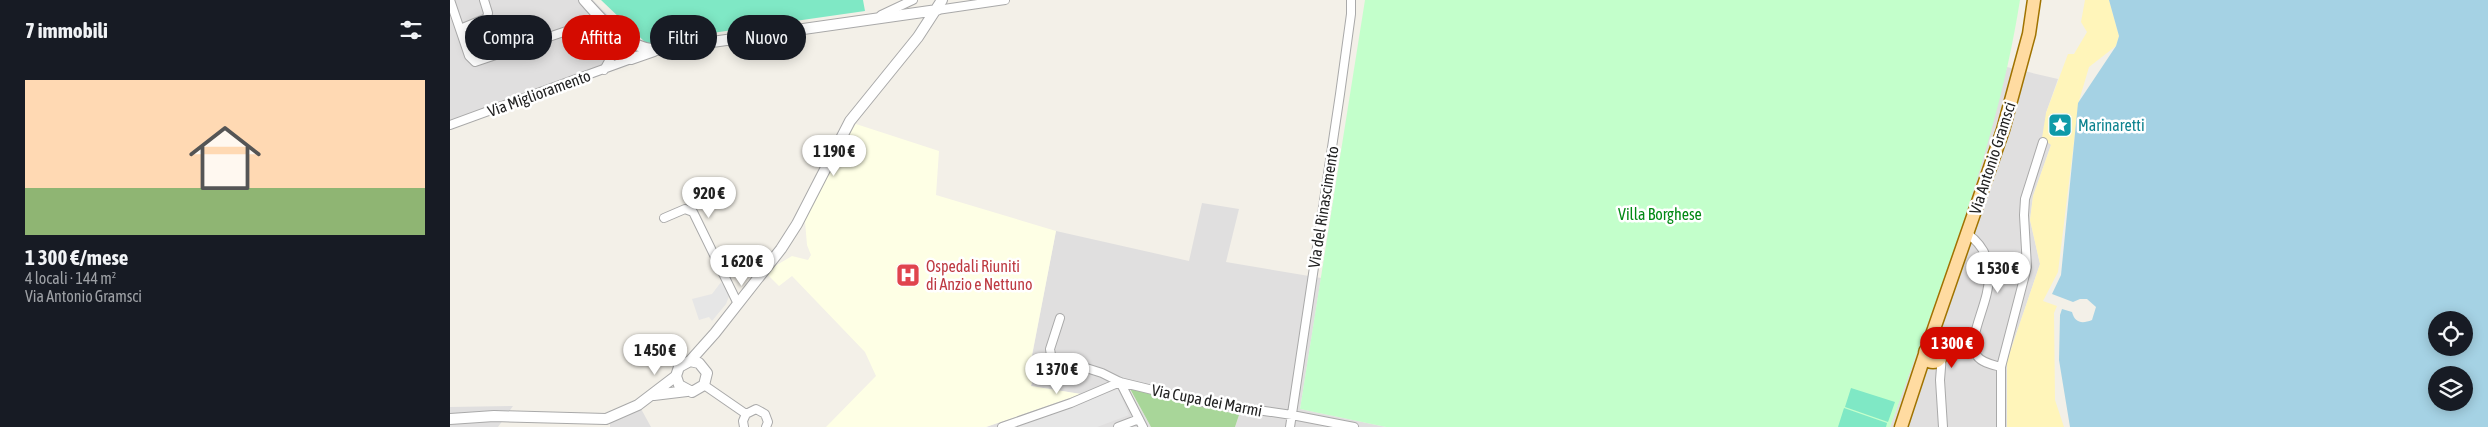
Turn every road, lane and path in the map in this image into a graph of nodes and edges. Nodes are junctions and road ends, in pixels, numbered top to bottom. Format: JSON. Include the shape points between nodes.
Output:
{"nodes":[{"id":1,"x":450,"y":0,"type":"edge"},
{"id":2,"x":484,"y":0,"type":"edge"},
{"id":3,"x":584,"y":0,"type":"edge"},
{"id":4,"x":913,"y":0,"type":"edge"},
{"id":5,"x":942,"y":0,"type":"edge"},
{"id":6,"x":1005,"y":0,"type":"edge"},
{"id":7,"x":1351,"y":0,"type":"edge"},
{"id":8,"x":2034,"y":0,"type":"edge"},
{"id":9,"x":937,"y":10,"type":"junction"},
{"id":10,"x":597,"y":15,"type":"edge"},
{"id":11,"x":868,"y":21,"type":"junction"},
{"id":12,"x":460,"y":29,"type":"junction"},
{"id":13,"x":562,"y":36,"type":"edge"},
{"id":14,"x":717,"y":42,"type":"edge"},
{"id":15,"x":609,"y":60,"type":"edge"},
{"id":16,"x":628,"y":60,"type":"edge"},
{"id":17,"x":603,"y":70,"type":"junction"},
{"id":18,"x":450,"y":125,"type":"edge"},
{"id":19,"x":2043,"y":142,"type":"dead end"},
{"id":20,"x":664,"y":218,"type":"dead end"},
{"id":21,"x":1968,"y":234,"type":"junction"},
{"id":22,"x":738,"y":304,"type":"junction"},
{"id":23,"x":1060,"y":318,"type":"dead end"},
{"id":24,"x":715,"y":333,"type":"junction"},
{"id":25,"x":1934,"y":355,"type":"junction"},
{"id":26,"x":690,"y":361,"type":"junction"},
{"id":27,"x":2001,"y":367,"type":"junction"},
{"id":28,"x":706,"y":370,"type":"junction"},
{"id":29,"x":676,"y":376,"type":"junction"},
{"id":30,"x":1120,"y":382,"type":"junction"},
{"id":31,"x":704,"y":385,"type":"junction"},
{"id":32,"x":687,"y":391,"type":"junction"},
{"id":33,"x":650,"y":396,"type":"junction"},
{"id":34,"x":746,"y":414,"type":"junction"},
{"id":35,"x":1292,"y":415,"type":"junction"},
{"id":36,"x":450,"y":419,"type":"edge"},
{"id":37,"x":1141,"y":423,"type":"edge"},
{"id":38,"x":744,"y":427,"type":"edge"},
{"id":39,"x":766,"y":427,"type":"edge"},
{"id":40,"x":1002,"y":427,"type":"edge"},
{"id":41,"x":1118,"y":427,"type":"edge"},
{"id":42,"x":1290,"y":427,"type":"edge"},
{"id":43,"x":1354,"y":427,"type":"edge"},
{"id":44,"x":1901,"y":427,"type":"edge"},
{"id":45,"x":1943,"y":427,"type":"edge"},
{"id":46,"x":2001,"y":427,"type":"edge"}],
"edges":[{"from":1,"to":12,"type":"street"},
{"from":2,"to":12,"type":"street","via":[[488,13],[486,20]]},
{"from":3,"to":10,"type":"street"},
{"from":4,"to":11,"type":"street"},
{"from":5,"to":9,"type":"street"},
{"from":6,"to":9,"type":"street"},
{"from":7,"to":35,"type":"street","name":"Via del Rinascimento"},
{"from":8,"to":21,"type":"main road","name":"Via Antonio Gramsci","via":[[2029,34],[2003,130]]},
{"from":9,"to":11,"type":"street"},
{"from":9,"to":22,"type":"street","via":[[855,114],[794,229]]},
{"from":11,"to":14,"type":"street"},
{"from":12,"to":13,"type":"street","via":[[470,58],[478,62]]},
{"from":15,"to":17,"type":"street"},
{"from":16,"to":17,"type":"street","name":"Via Miglioramento"},
{"from":17,"to":18,"type":"street","name":"Via Miglioramento"},
{"from":19,"to":27,"type":"street","via":[[2025,199],[2026,278]]},
{"from":20,"to":22,"type":"street","via":[[685,210],[693,212]]},
{"from":21,"to":25,"type":"main road","name":"Via Antonio Gramsci","via":[[1940,313]]},
{"from":21,"to":27,"type":"street","via":[[1982,250],[1989,276],[1975,350],[1982,360]]},
{"from":22,"to":24,"type":"street"},
{"from":23,"to":30,"type":"street","name":"Via Cupa dei Marmi","via":[[1050,347],[1051,355]]},
{"from":24,"to":26,"type":"street"},
{"from":24,"to":28,"type":"street","via":[[707,352]]},
{"from":25,"to":44,"type":"main road","via":[[1916,384]]},
{"from":25,"to":45,"type":"street","name":"Via Antonio Gramsci","via":[[1940,380]]},
{"from":26,"to":28,"type":"street","via":[[699,363]]},
{"from":26,"to":29,"type":"street","via":[[682,364]]},
{"from":27,"to":46,"type":"street"},
{"from":28,"to":31,"type":"street"},
{"from":29,"to":32,"type":"street","via":[[679,386]]},
{"from":29,"to":33,"type":"street"},
{"from":30,"to":35,"type":"street","name":"Via Cupa dei Marmi","via":[[1216,405]]},
{"from":30,"to":37,"type":"street"},
{"from":30,"to":40,"type":"street"},
{"from":31,"to":32,"type":"street","via":[[696,391]]},
{"from":31,"to":34,"type":"street"},
{"from":32,"to":33,"type":"street"},
{"from":33,"to":36,"type":"street","via":[[620,414],[600,419],[494,416]]},
{"from":34,"to":38,"type":"street"},
{"from":34,"to":39,"type":"street","via":[[756,409],[763,412],[767,418]]},
{"from":35,"to":42,"type":"street","name":"Via del Rinascimento"},
{"from":35,"to":43,"type":"street","name":"Via Cupa dei Marmi"},
{"from":37,"to":41,"type":"street"}]}
